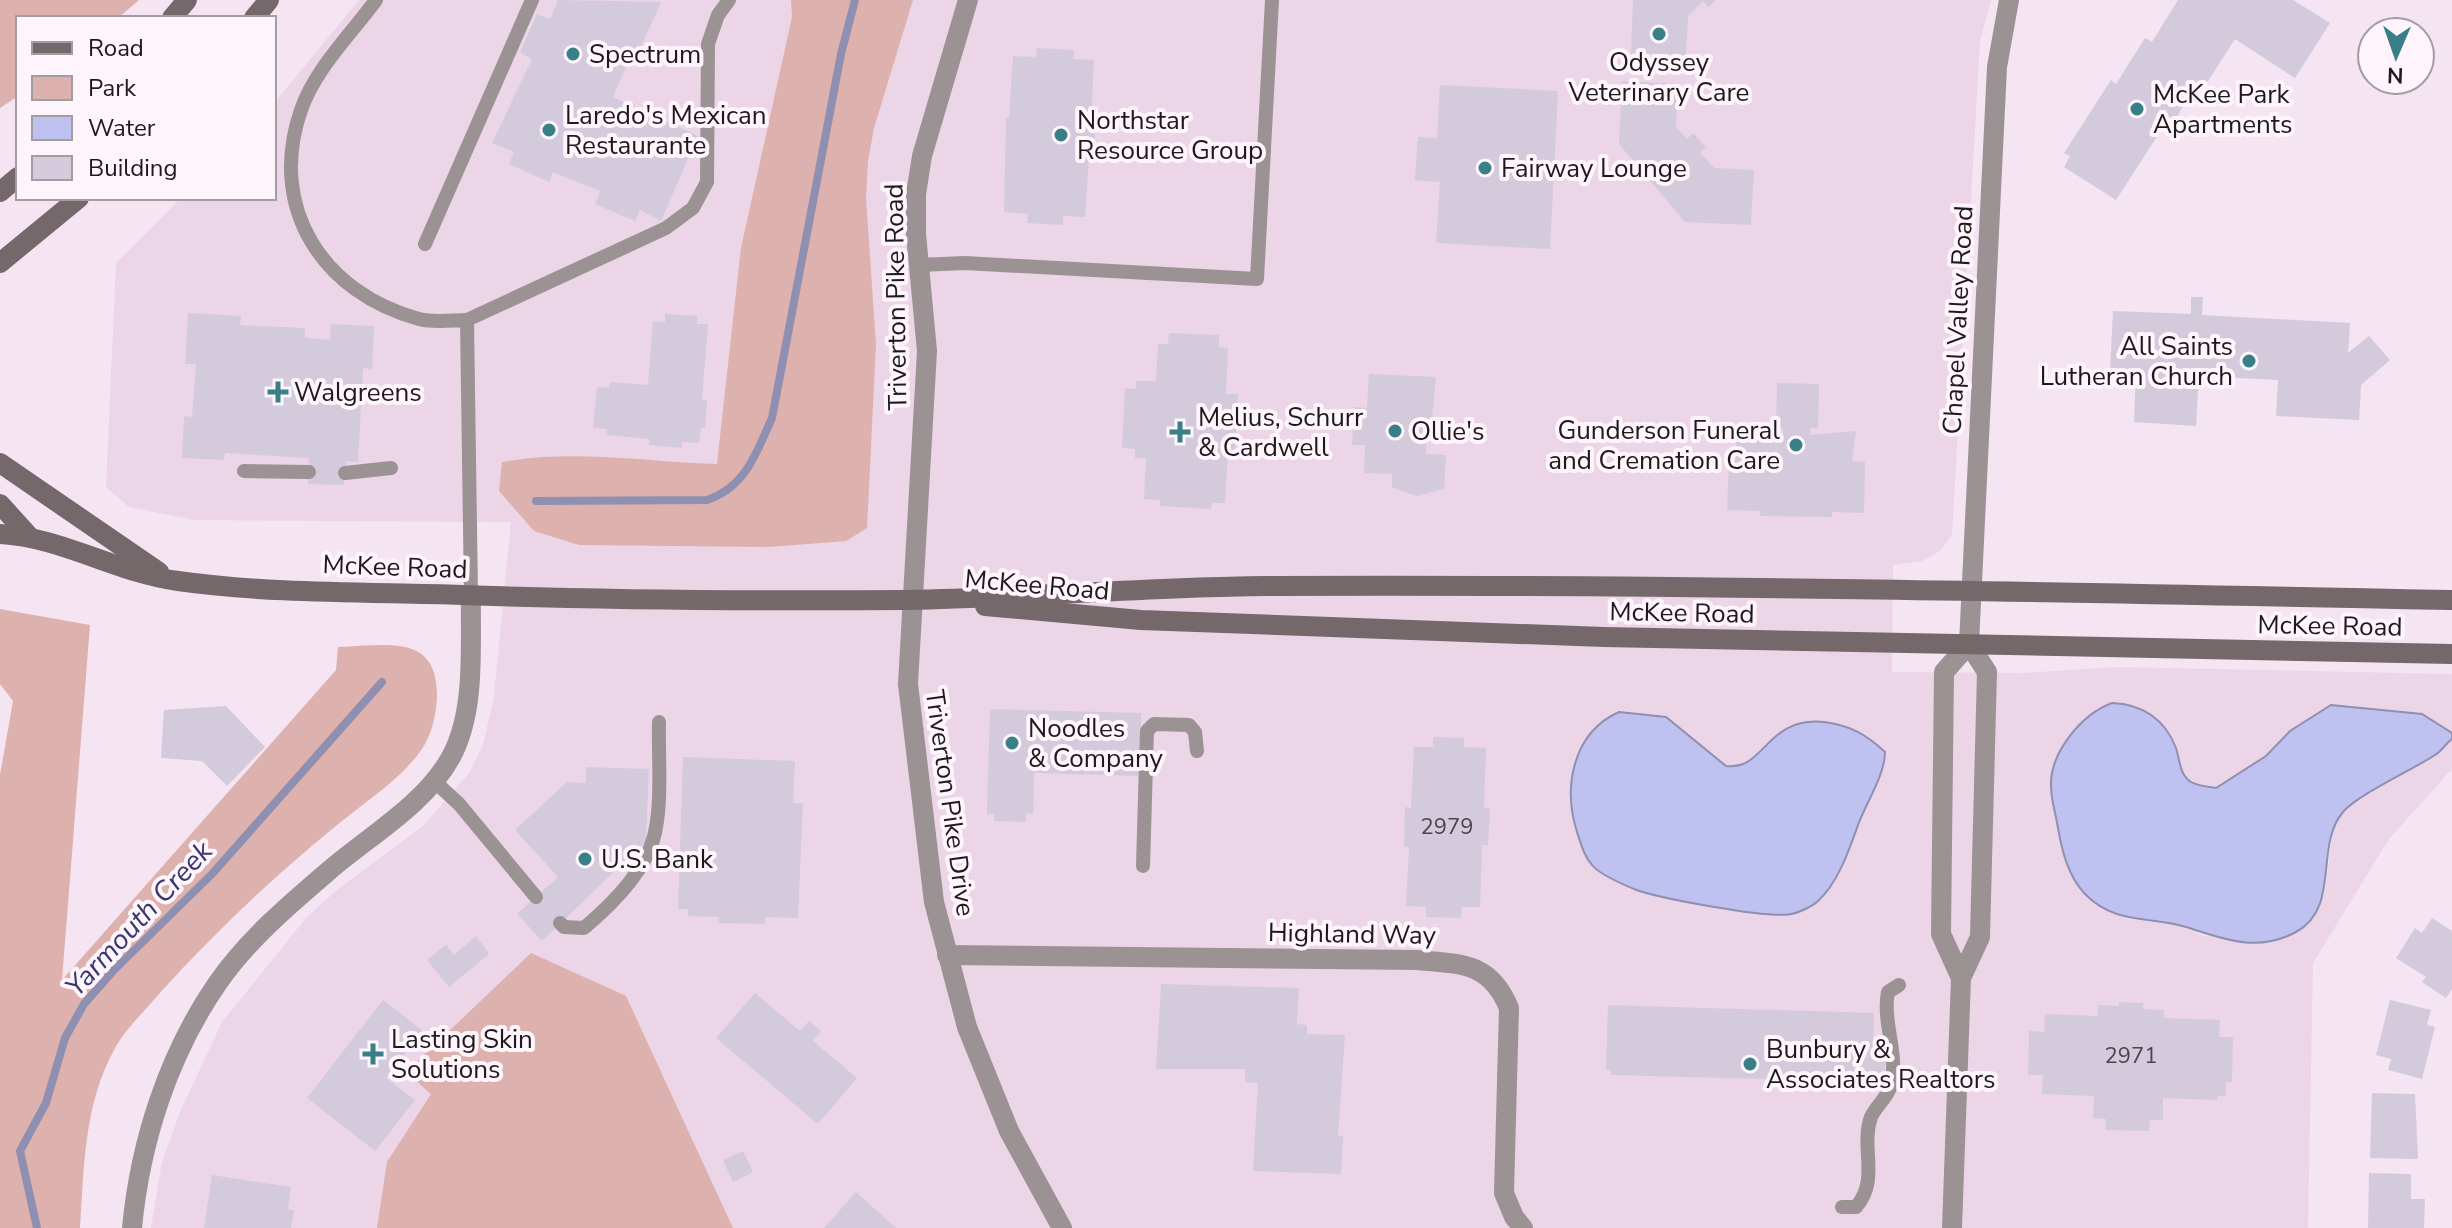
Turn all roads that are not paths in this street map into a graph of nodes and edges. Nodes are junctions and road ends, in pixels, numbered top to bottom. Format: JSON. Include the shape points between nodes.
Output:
{"nodes":[{"id":1,"x":187,"y":0,"type":"edge"},
{"id":2,"x":269,"y":0,"type":"edge"},
{"id":3,"x":376,"y":0,"type":"edge"},
{"id":4,"x":532,"y":0,"type":"edge"},
{"id":5,"x":729,"y":0,"type":"edge"},
{"id":6,"x":968,"y":0,"type":"edge"},
{"id":7,"x":1272,"y":0,"type":"edge"},
{"id":8,"x":2009,"y":0,"type":"edge"},
{"id":9,"x":174,"y":16,"type":"edge"},
{"id":10,"x":256,"y":16,"type":"edge"},
{"id":11,"x":16,"y":179,"type":"edge"},
{"id":12,"x":0,"y":192,"type":"edge"},
{"id":13,"x":77,"y":200,"type":"edge"},
{"id":14,"x":425,"y":244,"type":"dead end"},
{"id":15,"x":0,"y":263,"type":"edge"},
{"id":16,"x":919,"y":265,"type":"junction"},
{"id":17,"x":467,"y":320,"type":"junction"},
{"id":18,"x":0,"y":463,"type":"edge"},
{"id":19,"x":391,"y":468,"type":"dead end"},
{"id":20,"x":244,"y":471,"type":"dead end"},
{"id":21,"x":309,"y":472,"type":"dead end"},
{"id":22,"x":345,"y":473,"type":"dead end"},
{"id":23,"x":0,"y":504,"type":"edge"},
{"id":24,"x":0,"y":534,"type":"edge"},
{"id":25,"x":28,"y":535,"type":"junction"},
{"id":26,"x":172,"y":581,"type":"junction"},
{"id":27,"x":1971,"y":589,"type":"junction"},
{"id":28,"x":471,"y":596,"type":"junction"},
{"id":29,"x":912,"y":600,"type":"junction"},
{"id":30,"x":2452,"y":600,"type":"edge"},
{"id":31,"x":1969,"y":644,"type":"junction"},
{"id":32,"x":2452,"y":654,"type":"edge"},
{"id":33,"x":659,"y":722,"type":"dead end"},
{"id":34,"x":1197,"y":751,"type":"dead end"},
{"id":35,"x":433,"y":780,"type":"junction"},
{"id":36,"x":1143,"y":866,"type":"dead end"},
{"id":37,"x":536,"y":897,"type":"dead end"},
{"id":38,"x":560,"y":923,"type":"dead end"},
{"id":39,"x":947,"y":955,"type":"junction"},
{"id":40,"x":1961,"y":978,"type":"junction"},
{"id":41,"x":1899,"y":985,"type":"dead end"},
{"id":42,"x":1842,"y":1207,"type":"dead end"},
{"id":43,"x":132,"y":1228,"type":"edge"},
{"id":44,"x":1062,"y":1228,"type":"edge"},
{"id":45,"x":1523,"y":1228,"type":"edge"},
{"id":46,"x":1952,"y":1228,"type":"edge"}],
"edges":[{"from":1,"to":9,"type":"main road"},
{"from":2,"to":10,"type":"main road"},
{"from":3,"to":17,"type":"lane","via":[[315,81],[301,109],[291,180],[298,213],[308,241],[333,274],[374,303],[422,320]]},
{"from":4,"to":14,"type":"lane"},
{"from":5,"to":17,"type":"lane","via":[[708,44],[707,182],[693,208],[666,228]]},
{"from":6,"to":16,"type":"street","name":"Triverton Pike Road","via":[[922,156],[916,194]]},
{"from":7,"to":16,"type":"lane","via":[[1257,279]]},
{"from":8,"to":27,"type":"street","name":"Chapel Valley Road","via":[[1997,67]]},
{"from":11,"to":12,"type":"main road"},
{"from":13,"to":15,"type":"main road"},
{"from":16,"to":29,"type":"street","name":"Triverton Pike Road","via":[[927,351]]},
{"from":17,"to":28,"type":"lane"},
{"from":18,"to":26,"type":"main road"},
{"from":19,"to":22,"type":"lane"},
{"from":20,"to":21,"type":"lane"},
{"from":23,"to":25,"type":"main road","name":"McKee Road"},
{"from":24,"to":25,"type":"main road","name":"McKee Road"},
{"from":25,"to":26,"type":"main road","name":"McKee Road"},
{"from":26,"to":28,"type":"main road","name":"McKee Road"},
{"from":27,"to":29,"type":"main road","name":"McKee Road","via":[[1156,587]]},
{"from":27,"to":30,"type":"main road","name":"McKee Road"},
{"from":27,"to":31,"type":"street","name":"Chapel Valley Road"},
{"from":28,"to":29,"type":"main road","name":"McKee Road"},
{"from":28,"to":35,"type":"street","via":[[462,725],[451,757]]},
{"from":29,"to":31,"type":"main road","name":"McKee Road","via":[[1141,620]]},
{"from":29,"to":39,"type":"street","name":"Triverton Pike Drive","via":[[908,684],[925,850]]},
{"from":31,"to":32,"type":"main road","name":"McKee Road"},
{"from":31,"to":40,"type":"street","name":"Chapel Valley Road","via":[[1987,672],[1987,688],[1980,937]]},
{"from":31,"to":40,"type":"street","name":"Chapel Valley Road","via":[[1944,672],[1941,934]]},
{"from":33,"to":38,"type":"lane","via":[[656,824],[648,854],[608,908],[584,928]]},
{"from":34,"to":36,"type":"lane","via":[[1189,725],[1154,724],[1147,731]]},
{"from":35,"to":37,"type":"lane"},
{"from":35,"to":43,"type":"street","via":[[288,907],[216,984],[151,1123]]},
{"from":39,"to":44,"type":"street","name":"Triverton Pike Drive","via":[[967,1027],[1009,1131]]},
{"from":39,"to":45,"type":"street","name":"Highland Way","via":[[1417,960],[1475,968],[1491,977],[1509,1008],[1504,1193]]},
{"from":40,"to":46,"type":"street","name":"Chapel Valley Road"},
{"from":41,"to":42,"type":"lane","via":[[1888,992],[1884,1011],[1892,1040],[1891,1086],[1870,1119],[1869,1185],[1856,1207]]}]}
